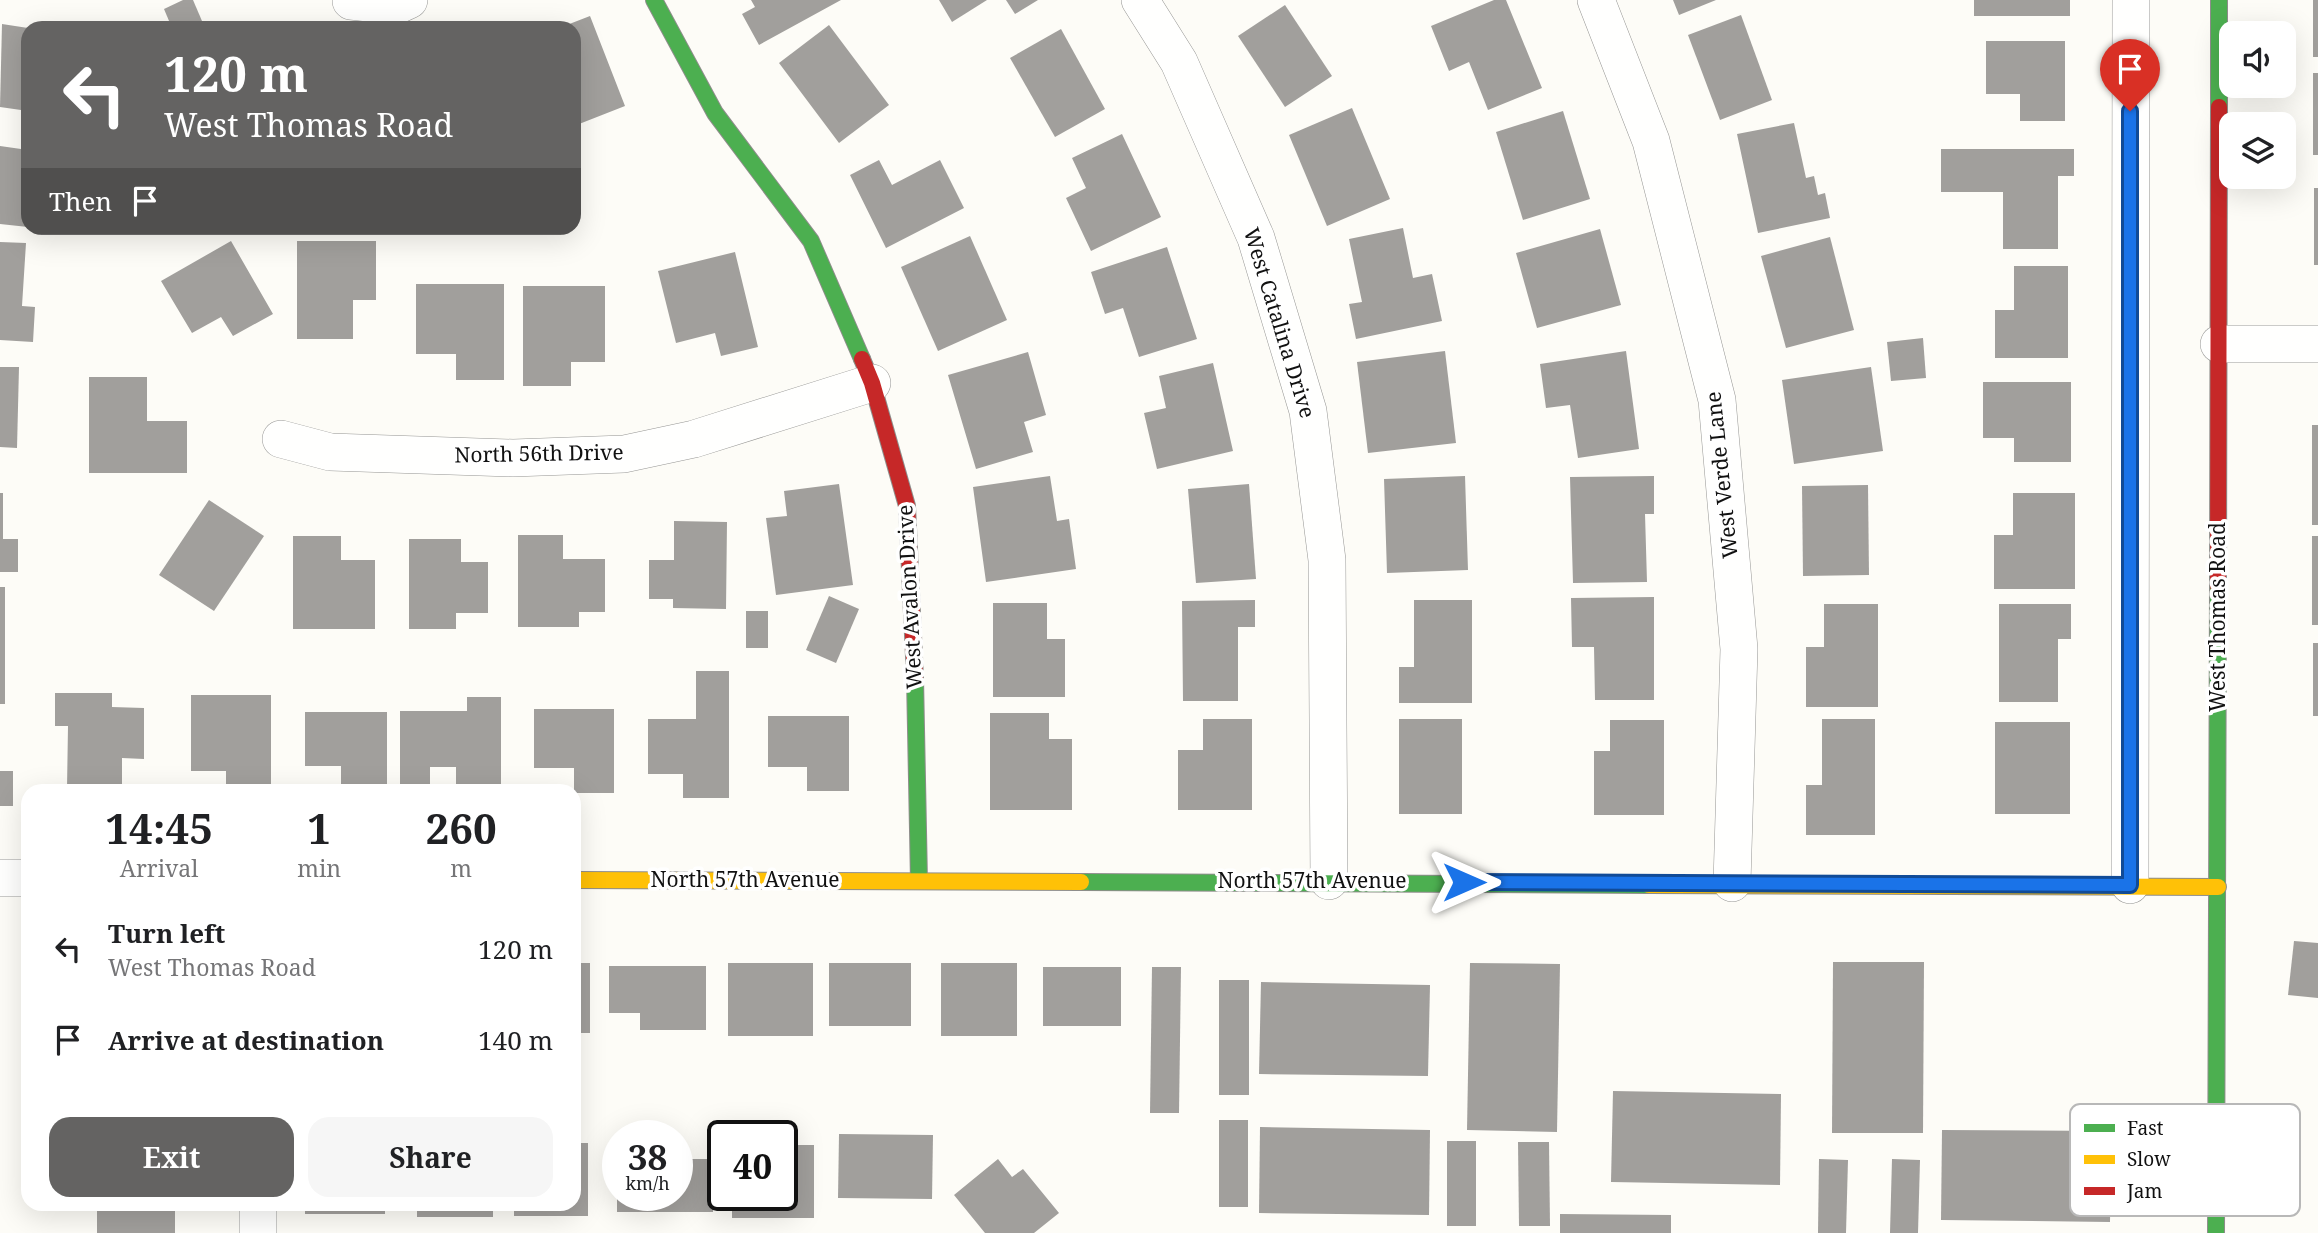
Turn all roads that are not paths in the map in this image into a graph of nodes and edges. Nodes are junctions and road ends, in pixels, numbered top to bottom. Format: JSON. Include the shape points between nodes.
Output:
{"nodes":[{"id":1,"x":409,"y":0,"type":"edge"},
{"id":2,"x":654,"y":0,"type":"edge"},
{"id":3,"x":1140,"y":0,"type":"edge"},
{"id":4,"x":1596,"y":0,"type":"edge"},
{"id":5,"x":2130,"y":0,"type":"edge"},
{"id":6,"x":2219,"y":0,"type":"edge"},
{"id":7,"x":351,"y":1,"type":"edge"},
{"id":8,"x":2219,"y":344,"type":"junction"},
{"id":9,"x":2318,"y":344,"type":"edge"},
{"id":10,"x":872,"y":383,"type":"junction"},
{"id":11,"x":281,"y":439,"type":"dead end"},
{"id":12,"x":0,"y":878,"type":"edge"},
{"id":13,"x":21,"y":878,"type":"edge"},
{"id":14,"x":581,"y":880,"type":"edge"},
{"id":15,"x":919,"y":881,"type":"junction"},
{"id":16,"x":1329,"y":881,"type":"junction"},
{"id":17,"x":1732,"y":883,"type":"junction"},
{"id":18,"x":2130,"y":885,"type":"junction"},
{"id":19,"x":2218,"y":887,"type":"junction"},
{"id":20,"x":2217,"y":1104,"type":"edge"},
{"id":21,"x":258,"y":1211,"type":"edge"},
{"id":22,"x":258,"y":1233,"type":"edge"}],
"edges":[{"from":1,"to":7,"type":"street","via":[[396,6]]},
{"from":2,"to":10,"type":"street","name":"West Avalon Drive","via":[[715,113],[811,241]]},
{"from":3,"to":16,"type":"street","name":"West Catalina Drive","via":[[1179,62],[1256,238],[1308,411],[1327,560]]},
{"from":4,"to":17,"type":"street","name":"West Verde Lane","via":[[1651,141],[1717,400],[1739,649]]},
{"from":5,"to":18,"type":"street"},
{"from":6,"to":8,"type":"street","name":"West Thomas Road"},
{"from":8,"to":9,"type":"street"},
{"from":8,"to":19,"type":"street","name":"West Thomas Road"},
{"from":10,"to":11,"type":"street","name":"North 56th Drive","via":[[694,439],[624,454],[513,458],[330,453]]},
{"from":10,"to":15,"type":"street","name":"West Avalon Drive","via":[[906,506],[914,607]]},
{"from":12,"to":13,"type":"street"},
{"from":14,"to":15,"type":"street","name":"North 57th Avenue"},
{"from":15,"to":16,"type":"street","name":"North 57th Avenue"},
{"from":16,"to":17,"type":"street","name":"North 57th Avenue"},
{"from":17,"to":18,"type":"street","name":"North 57th Avenue"},
{"from":18,"to":19,"type":"street","name":"North 57th Avenue"},
{"from":19,"to":20,"type":"street","name":"West Thomas Road"},
{"from":21,"to":22,"type":"street"}]}
